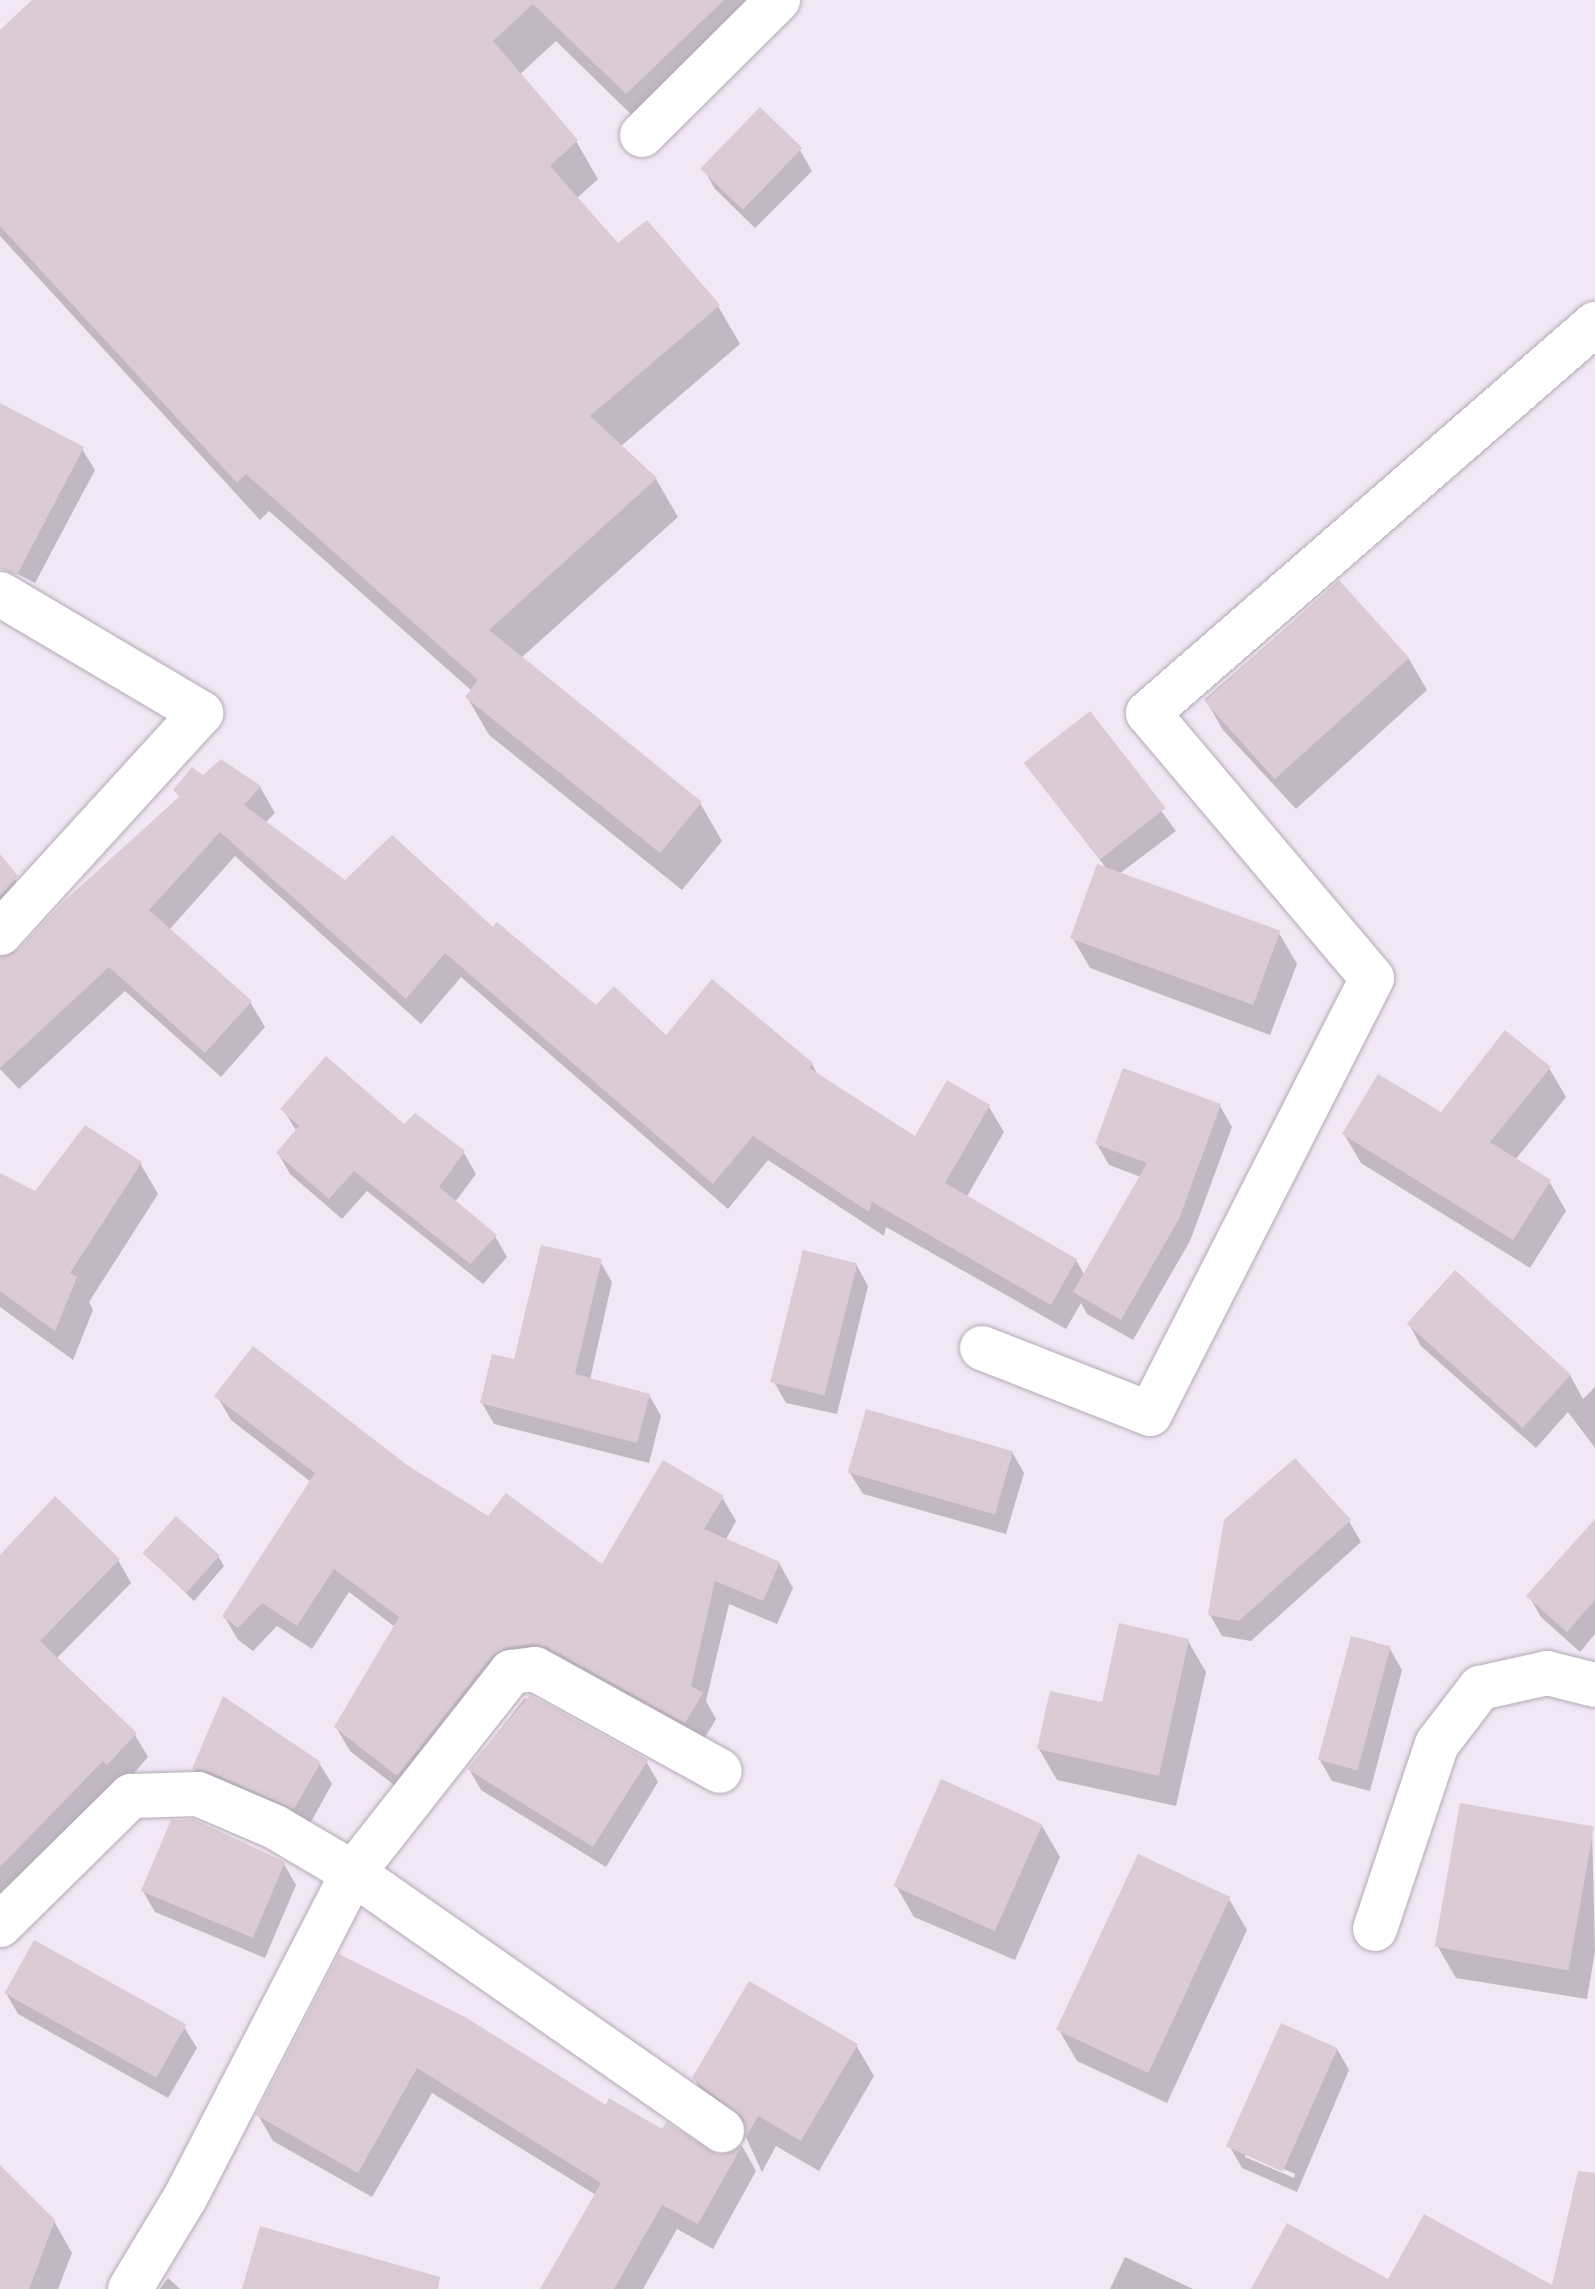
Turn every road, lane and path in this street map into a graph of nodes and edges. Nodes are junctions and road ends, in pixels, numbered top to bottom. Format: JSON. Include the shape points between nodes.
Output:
{"nodes":[{"id":1,"x":778,"y":0,"type":"edge"},
{"id":2,"x":642,"y":135,"type":"dead end"},
{"id":3,"x":1595,"y":324,"type":"edge"},
{"id":4,"x":0,"y":594,"type":"edge"},
{"id":5,"x":0,"y":933,"type":"edge"},
{"id":6,"x":982,"y":1348,"type":"dead end"},
{"id":7,"x":1595,"y":1685,"type":"edge"},
{"id":8,"x":720,"y":1771,"type":"dead end"},
{"id":9,"x":353,"y":1873,"type":"junction"},
{"id":10,"x":0,"y":1925,"type":"edge"},
{"id":11,"x":1375,"y":1929,"type":"dead end"},
{"id":12,"x":722,"y":2130,"type":"dead end"},
{"id":13,"x":130,"y":2289,"type":"edge"}],
"edges":[{"from":1,"to":2,"type":"lane"},
{"from":3,"to":6,"type":"lane","via":[[1148,713],[1372,978],[1150,1414]]},
{"from":4,"to":5,"type":"lane","via":[[201,713]]},
{"from":7,"to":11,"type":"lane","via":[[1547,1673],[1480,1688],[1437,1744]]},
{"from":8,"to":9,"type":"lane","via":[[535,1669],[511,1672]]},
{"from":9,"to":10,"type":"lane","via":[[275,1827],[198,1794],[131,1796]]},
{"from":9,"to":12,"type":"lane"},
{"from":9,"to":13,"type":"lane","via":[[185,2198]]}]}
